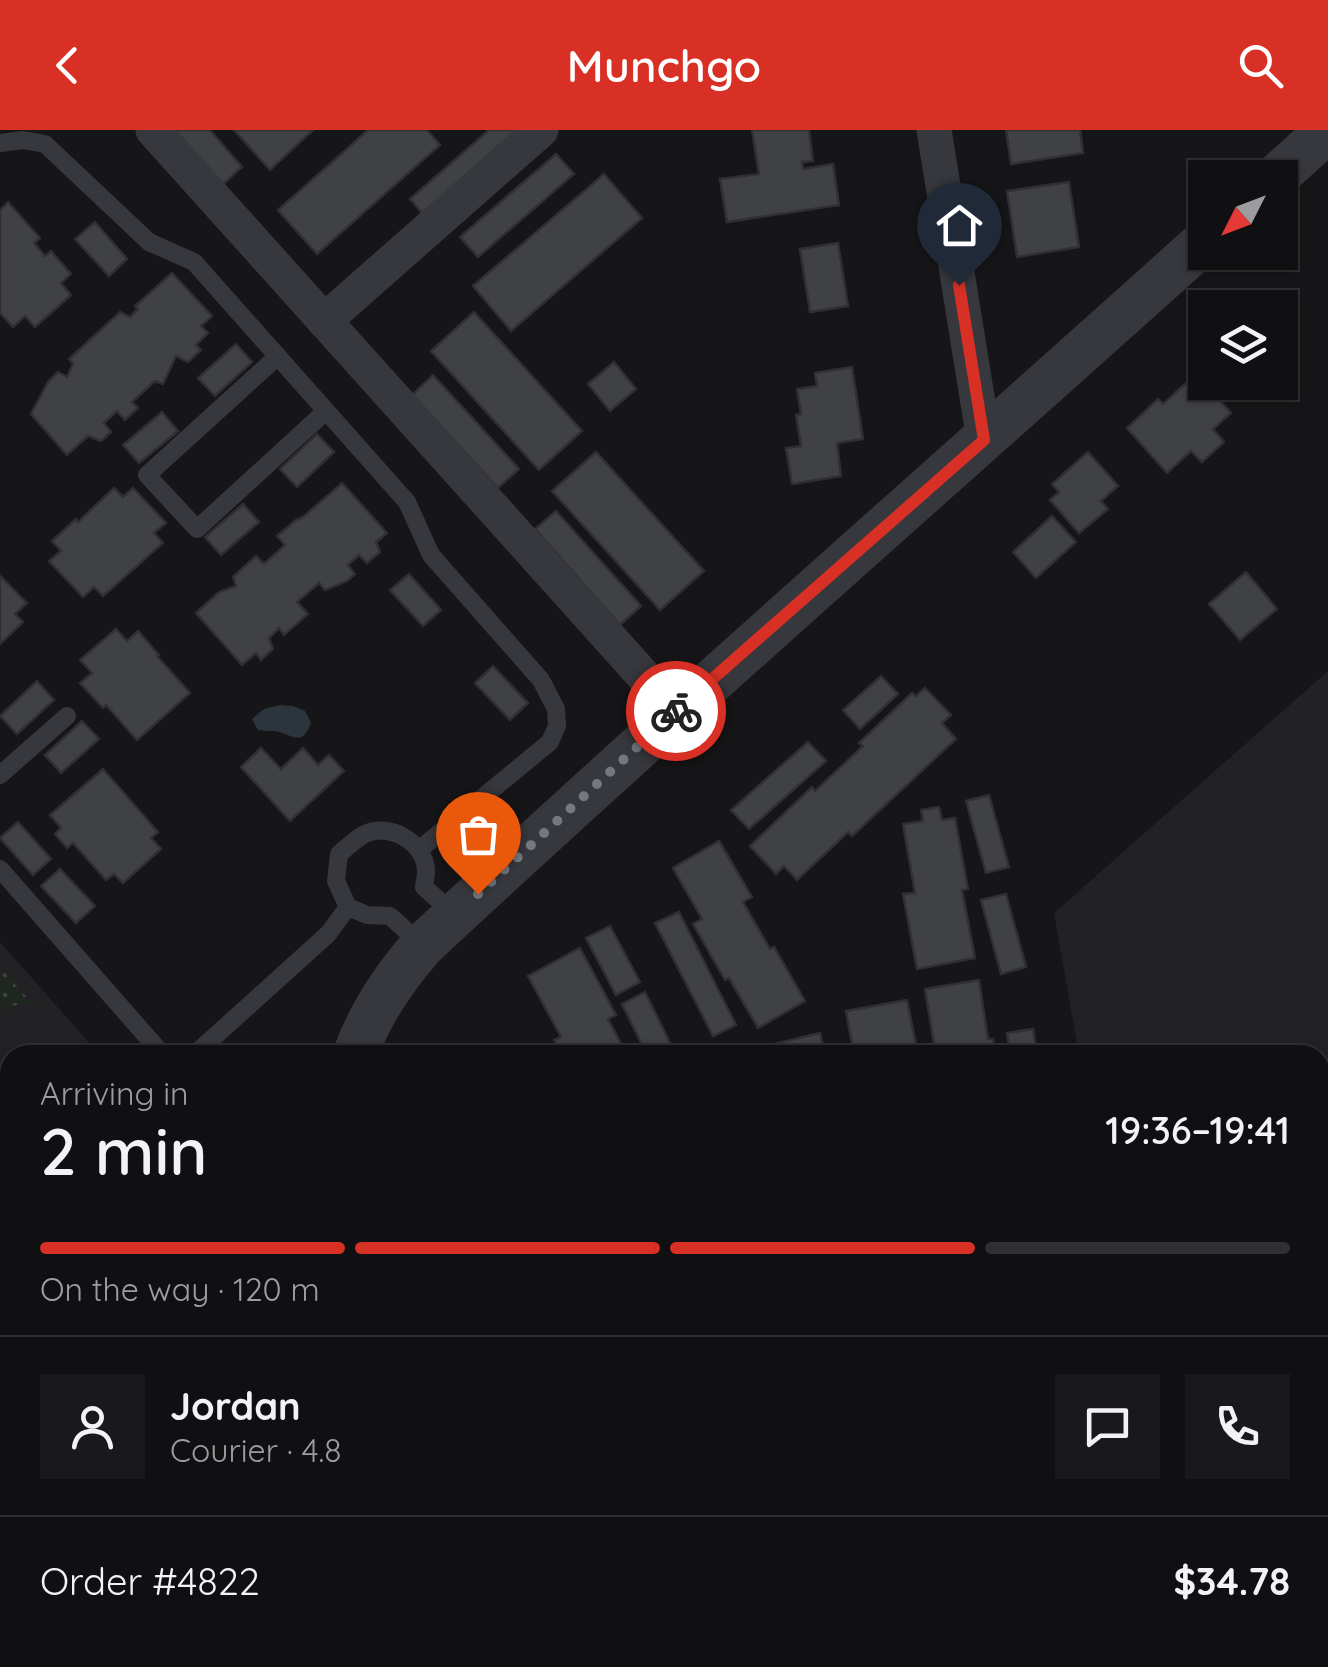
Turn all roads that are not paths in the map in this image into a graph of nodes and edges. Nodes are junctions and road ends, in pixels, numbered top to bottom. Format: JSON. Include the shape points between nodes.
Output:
{"nodes":[{"id":1,"x":153,"y":130,"type":"edge"},
{"id":2,"x":541,"y":130,"type":"edge"},
{"id":3,"x":934,"y":130,"type":"edge"},
{"id":4,"x":1328,"y":130,"type":"edge"},
{"id":5,"x":0,"y":143,"type":"edge"},
{"id":6,"x":1295,"y":160,"type":"edge"},
{"id":7,"x":1188,"y":255,"type":"edge"},
{"id":8,"x":324,"y":321,"type":"junction"},
{"id":9,"x":278,"y":356,"type":"junction"},
{"id":10,"x":326,"y":410,"type":"junction"},
{"id":11,"x":984,"y":440,"type":"junction"},
{"id":12,"x":676,"y":712,"type":"junction"},
{"id":13,"x":67,"y":716,"type":"dead end"},
{"id":14,"x":0,"y":775,"type":"edge"},
{"id":15,"x":420,"y":849,"type":"junction"},
{"id":16,"x":0,"y":868,"type":"edge"},
{"id":17,"x":348,"y":907,"type":"junction"},
{"id":18,"x":439,"y":930,"type":"junction"},
{"id":19,"x":154,"y":1045,"type":"edge"},
{"id":20,"x":205,"y":1045,"type":"edge"},
{"id":21,"x":360,"y":1045,"type":"edge"}],
"edges":[{"from":1,"to":8,"type":"street"},
{"from":2,"to":8,"type":"street"},
{"from":3,"to":11,"type":"street"},
{"from":4,"to":6,"type":"street"},
{"from":5,"to":9,"type":"lane","via":[[45,144],[149,242],[194,262]]},
{"from":7,"to":11,"type":"street"},
{"from":8,"to":12,"type":"street"},
{"from":9,"to":10,"type":"lane"},
{"from":9,"to":10,"type":"lane","via":[[148,476],[197,529]]},
{"from":10,"to":15,"type":"lane","via":[[407,502],[431,555],[541,680],[556,710],[550,742]]},
{"from":11,"to":12,"type":"street"},
{"from":12,"to":18,"type":"street"},
{"from":13,"to":14,"type":"lane"},
{"from":15,"to":17,"type":"lane","via":[[386,830],[364,834],[339,854],[336,881]]},
{"from":15,"to":18,"type":"lane"},
{"from":16,"to":19,"type":"lane"},
{"from":17,"to":18,"type":"lane"},
{"from":17,"to":20,"type":"lane","via":[[328,934]]},
{"from":18,"to":21,"type":"street","via":[[398,974]]}]}
